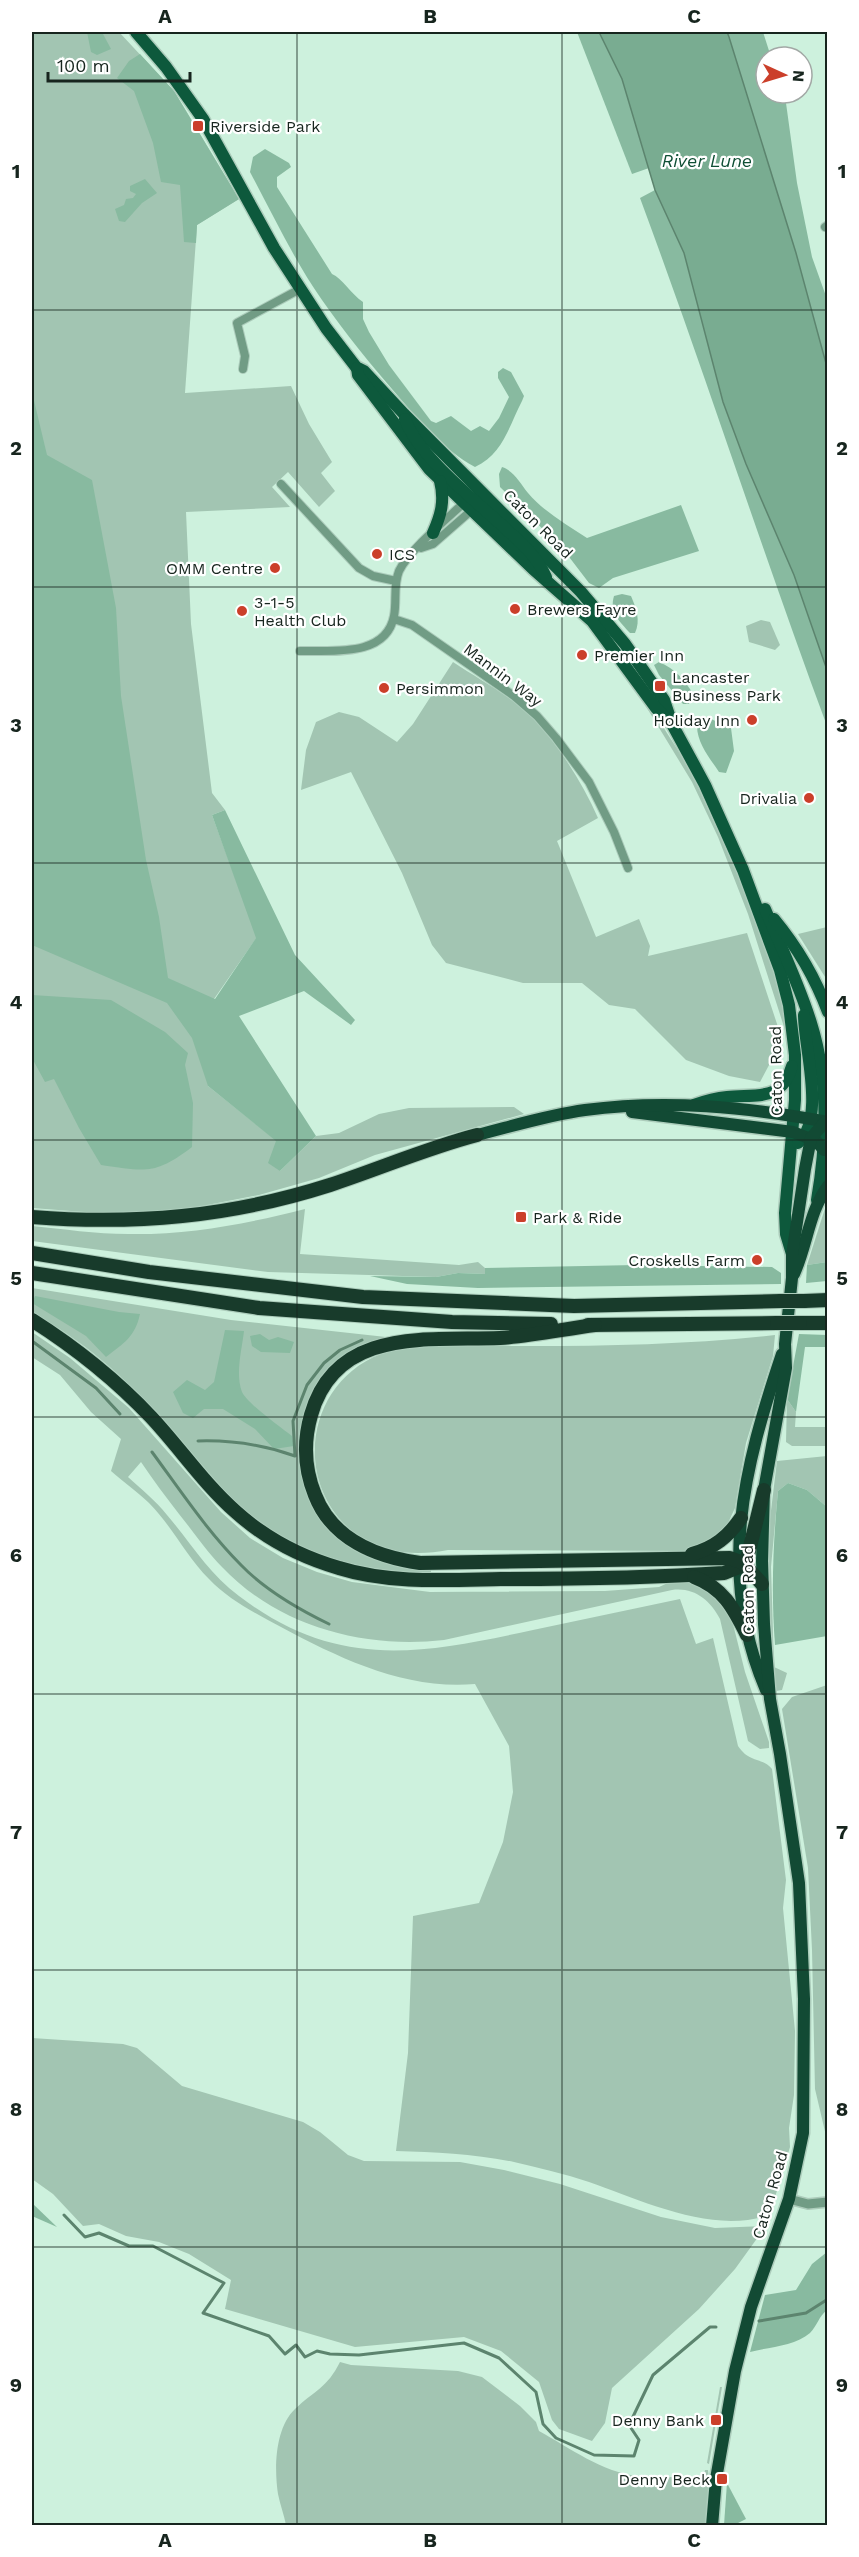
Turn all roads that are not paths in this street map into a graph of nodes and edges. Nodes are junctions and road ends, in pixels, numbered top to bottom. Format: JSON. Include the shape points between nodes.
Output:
{"nodes":[{"id":1,"x":136,"y":32,"type":"edge"},
{"id":2,"x":300,"y":289,"type":"junction"},
{"id":3,"x":356,"y":368,"type":"junction"},
{"id":4,"x":243,"y":369,"type":"dead end"},
{"id":5,"x":440,"y":481,"type":"junction"},
{"id":6,"x":281,"y":484,"type":"dead end"},
{"id":7,"x":475,"y":499,"type":"junction"},
{"id":8,"x":433,"y":533,"type":"junction"},
{"id":9,"x":417,"y":550,"type":"junction"},
{"id":10,"x":396,"y":581,"type":"junction"},
{"id":11,"x":587,"y":608,"type":"junction"},
{"id":12,"x":394,"y":619,"type":"junction"},
{"id":13,"x":300,"y":651,"type":"dead end"},
{"id":14,"x":628,"y":868,"type":"dead end"},
{"id":15,"x":743,"y":870,"type":"junction"},
{"id":16,"x":764,"y":907,"type":"junction"},
{"id":17,"x":804,"y":1002,"type":"junction"},
{"id":18,"x":828,"y":1012,"type":"edge"},
{"id":19,"x":795,"y":1055,"type":"junction"},
{"id":20,"x":693,"y":1105,"type":"junction"},
{"id":21,"x":608,"y":1108,"type":"junction"},
{"id":22,"x":794,"y":1115,"type":"junction"},
{"id":23,"x":811,"y":1119,"type":"junction"},
{"id":24,"x":826,"y":1122,"type":"edge"},
{"id":25,"x":477,"y":1135,"type":"joint"},
{"id":26,"x":804,"y":1138,"type":"junction"},
{"id":27,"x":826,"y":1151,"type":"edge"},
{"id":28,"x":828,"y":1186,"type":"edge"},
{"id":29,"x":817,"y":1200,"type":"junction"},
{"id":30,"x":32,"y":1217,"type":"edge"},
{"id":31,"x":32,"y":1253,"type":"edge"},
{"id":32,"x":792,"y":1255,"type":"junction"},
{"id":33,"x":32,"y":1273,"type":"edge"},
{"id":34,"x":792,"y":1278,"type":"junction"},
{"id":35,"x":828,"y":1300,"type":"edge"},
{"id":36,"x":32,"y":1320,"type":"edge"},
{"id":37,"x":828,"y":1323,"type":"edge"},
{"id":38,"x":595,"y":1325,"type":"junction"},
{"id":39,"x":785,"y":1344,"type":"junction"},
{"id":40,"x":764,"y":1490,"type":"junction"},
{"id":41,"x":741,"y":1518,"type":"junction"},
{"id":42,"x":681,"y":1557,"type":"junction"},
{"id":43,"x":740,"y":1563,"type":"junction"},
{"id":44,"x":689,"y":1575,"type":"junction"},
{"id":45,"x":762,"y":1584,"type":"junction"},
{"id":46,"x":747,"y":1635,"type":"junction"},
{"id":47,"x":770,"y":1699,"type":"junction"},
{"id":48,"x":789,"y":2199,"type":"junction"},
{"id":49,"x":828,"y":2202,"type":"edge"},
{"id":50,"x":712,"y":2526,"type":"edge"}],
"edges":[{"from":1,"to":2,"type":"main road","name":"Caton Road","via":[[203,119]]},
{"from":2,"to":3,"type":"main road","name":"Caton Road"},
{"from":2,"to":4,"type":"street","via":[[237,323],[245,356]]},
{"from":3,"to":5,"type":"main road","name":"Caton Road","via":[[407,443]]},
{"from":3,"to":7,"type":"main road","name":"Caton Road","via":[[364,371],[404,414],[410,433]]},
{"from":5,"to":7,"type":"main road","name":"Caton Road"},
{"from":5,"to":8,"type":"main road","via":[[442,509]]},
{"from":6,"to":10,"type":"street","via":[[359,568]]},
{"from":7,"to":8,"type":"street"},
{"from":7,"to":9,"type":"street","via":[[433,544]]},
{"from":7,"to":11,"type":"main road","name":"Caton Road"},
{"from":7,"to":11,"type":"main road","name":"Caton Road","via":[[532,554],[548,581]]},
{"from":8,"to":9,"type":"street"},
{"from":9,"to":10,"type":"street","via":[[402,565]]},
{"from":10,"to":12,"type":"street"},
{"from":11,"to":15,"type":"main road","name":"Caton Road","via":[[656,708],[672,724],[705,784]]},
{"from":12,"to":13,"type":"street","via":[[377,643],[344,650]]},
{"from":12,"to":14,"type":"street","name":"Mannin Way","via":[[412,625],[537,716],[589,782]]},
{"from":15,"to":16,"type":"main road","name":"Caton Road"},
{"from":15,"to":19,"type":"main road","name":"Caton Road","via":[[780,970]]},
{"from":16,"to":17,"type":"main road","name":"Caton Road"},
{"from":16,"to":18,"type":"main road","via":[[793,942]]},
{"from":17,"to":23,"type":"main road"},
{"from":17,"to":24,"type":"main road","name":"Caton Road","via":[[817,1047]]},
{"from":19,"to":20,"type":"main road","via":[[790,1074],[776,1091]]},
{"from":19,"to":22,"type":"main road","name":"Caton Road"},
{"from":20,"to":21,"type":"highway"},
{"from":20,"to":22,"type":"highway"},
{"from":21,"to":25,"type":"highway","via":[[549,1116]]},
{"from":21,"to":26,"type":"highway"},
{"from":22,"to":23,"type":"highway"},
{"from":22,"to":26,"type":"main road","name":"Caton Road"},
{"from":23,"to":24,"type":"highway"},
{"from":23,"to":26,"type":"main road"},
{"from":24,"to":26,"type":"highway"},
{"from":24,"to":27,"type":"main road","name":"Caton Road"},
{"from":25,"to":30,"type":"highway","via":[[330,1185],[209,1215],[89,1221]]},
{"from":26,"to":27,"type":"main road"},
{"from":26,"to":32,"type":"highway"},
{"from":26,"to":32,"type":"main road","name":"Caton Road","via":[[792,1147],[785,1214]]},
{"from":27,"to":29,"type":"main road","name":"Caton Road"},
{"from":28,"to":29,"type":"highway","name":"Caton Road"},
{"from":29,"to":34,"type":"highway","name":"Caton Road","via":[[803,1254]]},
{"from":31,"to":35,"type":"highway","bridge":true,"via":[[149,1272],[363,1297],[574,1306]]},
{"from":32,"to":34,"type":"highway","name":"Caton Road"},
{"from":33,"to":38,"type":"highway","via":[[260,1308],[452,1322]]},
{"from":34,"to":39,"type":"highway","name":"Caton Road"},
{"from":36,"to":44,"type":"highway","via":[[109,1375],[235,1511],[263,1533],[317,1561],[386,1577],[425,1580]]},
{"from":37,"to":38,"type":"highway","bridge":true},
{"from":38,"to":42,"type":"highway","via":[[503,1338],[393,1341],[362,1353],[334,1374],[313,1409],[305,1450],[310,1484],[325,1513],[344,1534],[382,1556],[399,1560],[420,1563]]},
{"from":39,"to":40,"type":"highway","name":"Caton Road","via":[[786,1368]]},
{"from":39,"to":41,"type":"highway","name":"Caton Road","via":[[751,1451]]},
{"from":40,"to":43,"type":"highway","via":[[749,1553]]},
{"from":40,"to":45,"type":"highway","name":"Caton Road"},
{"from":41,"to":42,"type":"highway","via":[[717,1545]]},
{"from":41,"to":43,"type":"highway","name":"Caton Road"},
{"from":42,"to":43,"type":"highway"},
{"from":43,"to":44,"type":"highway","via":[[724,1573]]},
{"from":43,"to":45,"type":"highway"},
{"from":43,"to":46,"type":"highway","name":"Caton Road"},
{"from":44,"to":46,"type":"highway","via":[[707,1582],[726,1597]]},
{"from":45,"to":47,"type":"highway","name":"Caton Road"},
{"from":46,"to":47,"type":"highway","name":"Caton Road"},
{"from":47,"to":48,"type":"highway","name":"Caton Road","via":[[801,1914],[803,2133]]},
{"from":48,"to":49,"type":"street","via":[[808,2204]]},
{"from":48,"to":50,"type":"highway","name":"Caton Road","via":[[737,2361]]}]}
